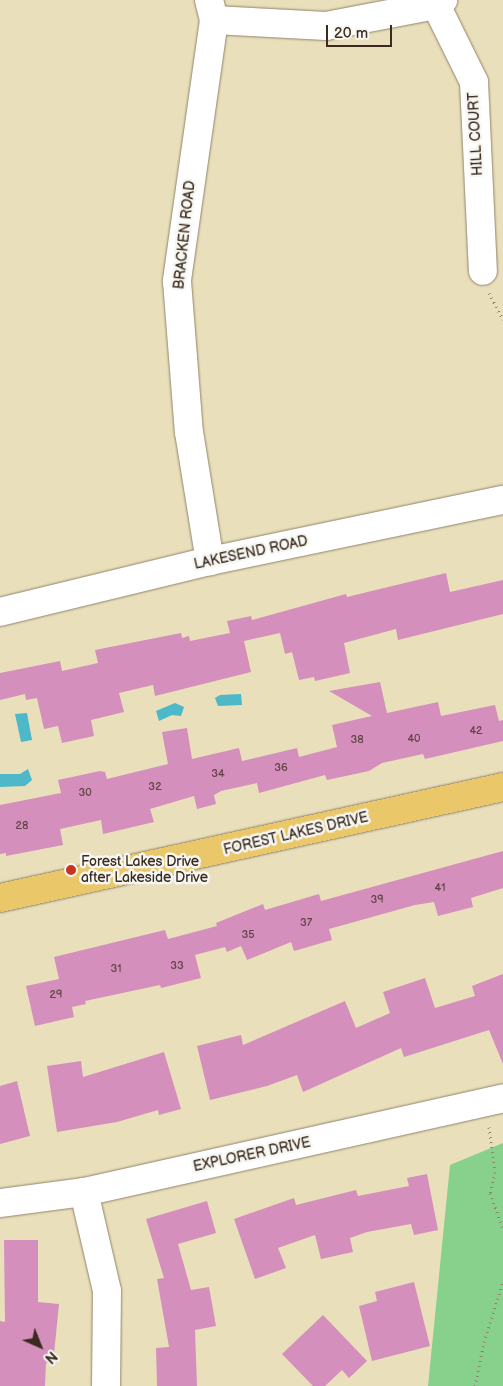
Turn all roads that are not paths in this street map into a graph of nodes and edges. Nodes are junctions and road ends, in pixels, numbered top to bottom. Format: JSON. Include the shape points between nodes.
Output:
{"nodes":[{"id":1,"x":439,"y":2,"type":"edge"},
{"id":2,"x":211,"y":10,"type":"edge"},
{"id":3,"x":483,"y":271,"type":"dead end"},
{"id":4,"x":503,"y":500,"type":"edge"},
{"id":5,"x":210,"y":561,"type":"junction"},
{"id":6,"x":0,"y":612,"type":"edge"},
{"id":7,"x":503,"y":786,"type":"edge"},
{"id":8,"x":503,"y":805,"type":"edge"},
{"id":9,"x":0,"y":898,"type":"edge"},
{"id":10,"x":0,"y":915,"type":"edge"},
{"id":11,"x":493,"y":1101,"type":"edge"},
{"id":12,"x":84,"y":1192,"type":"junction"},
{"id":13,"x":0,"y":1203,"type":"edge"},
{"id":14,"x":106,"y":1386,"type":"edge"}],
"edges":[{"from":1,"to":2,"type":"street","via":[[326,26]]},
{"from":1,"to":3,"type":"street","name":"HILL COURT","via":[[474,82]]},
{"from":2,"to":5,"type":"street","name":"BRACKEN ROAD","via":[[177,281],[189,432]]},
{"from":4,"to":5,"type":"street","name":"LAKESEND ROAD"},
{"from":5,"to":6,"type":"street","name":"LAKESEND ROAD"},
{"from":7,"to":9,"type":"main road","name":"FOREST LAKES DRIVE"},
{"from":8,"to":10,"type":"main road","name":"FOREST LAKES DRIVE"},
{"from":11,"to":12,"type":"street","name":"EXPLORER DRIVE"},
{"from":12,"to":13,"type":"street","name":"EXPLORER DRIVE"},
{"from":12,"to":14,"type":"street","via":[[107,1291]]}]}
